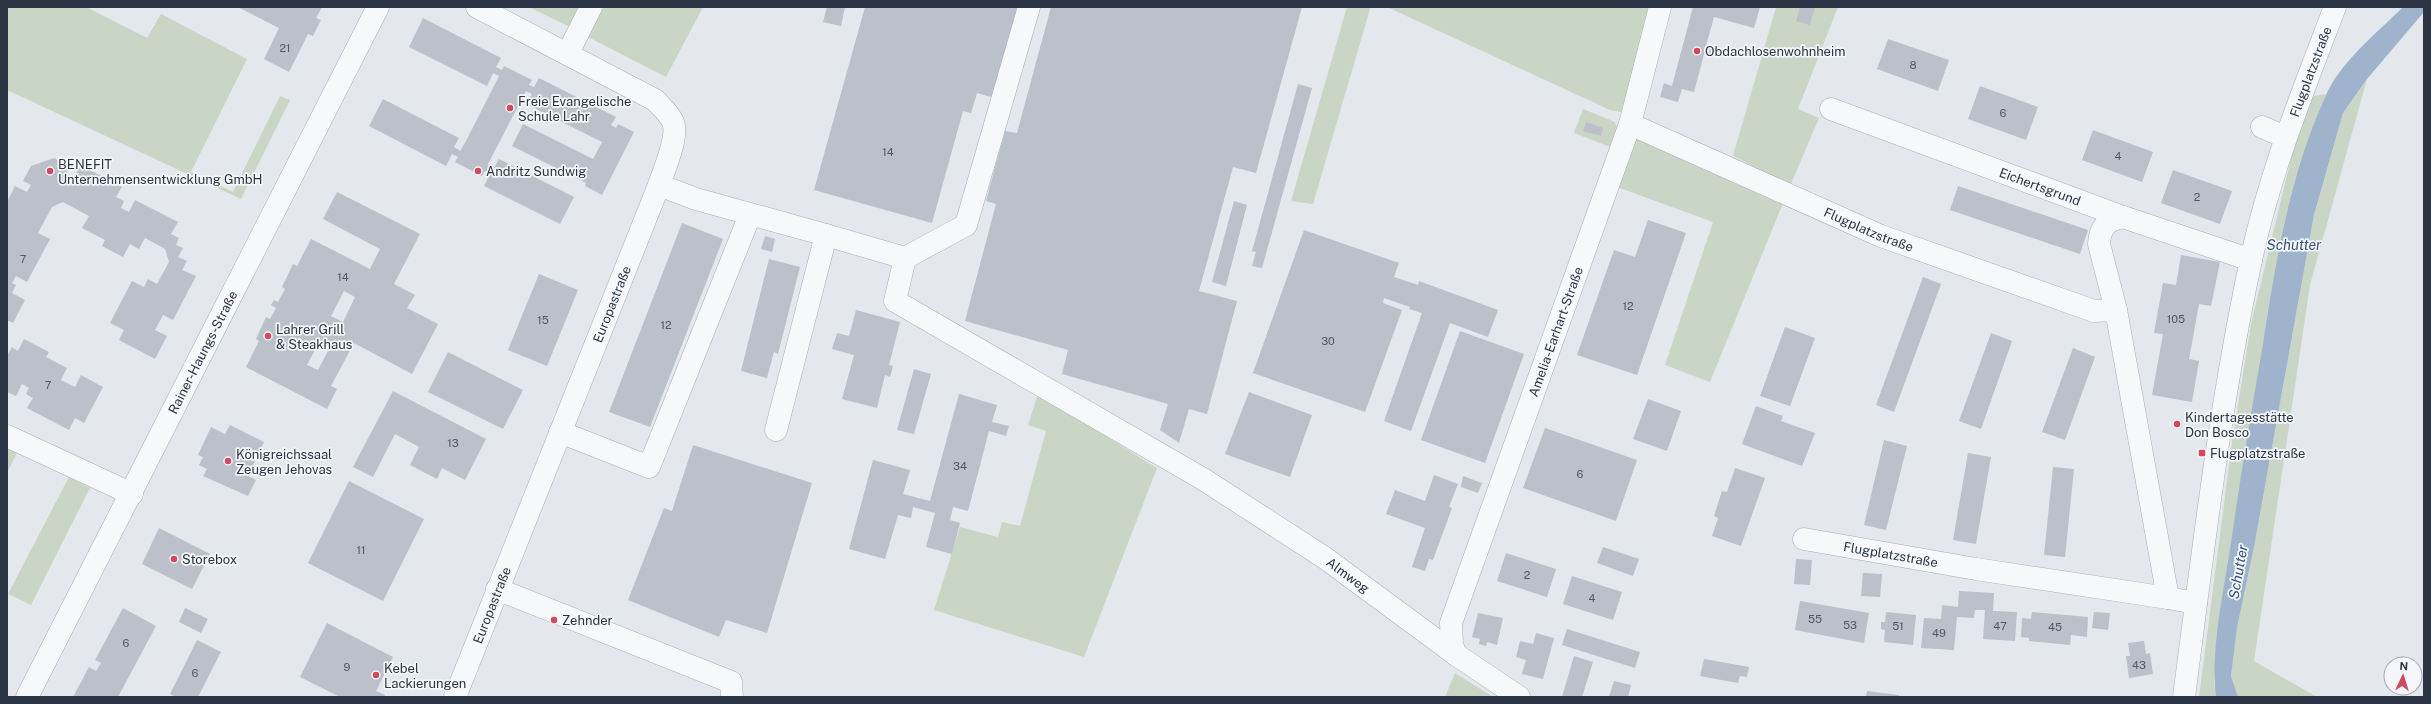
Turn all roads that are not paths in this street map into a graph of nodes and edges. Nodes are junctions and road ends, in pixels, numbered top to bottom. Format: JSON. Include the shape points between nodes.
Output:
{"nodes":[{"id":1,"x":378,"y":7,"type":"edge"},
{"id":2,"x":477,"y":7,"type":"edge"},
{"id":3,"x":591,"y":7,"type":"edge"},
{"id":4,"x":1029,"y":7,"type":"edge"},
{"id":5,"x":1660,"y":7,"type":"edge"},
{"id":6,"x":2335,"y":7,"type":"edge"},
{"id":7,"x":568,"y":53,"type":"junction"},
{"id":8,"x":1831,"y":109,"type":"dead end"},
{"id":9,"x":1630,"y":124,"type":"junction"},
{"id":10,"x":2262,"y":127,"type":"dead end"},
{"id":11,"x":2285,"y":137,"type":"junction"},
{"id":12,"x":659,"y":185,"type":"junction"},
{"id":13,"x":750,"y":215,"type":"junction"},
{"id":14,"x":2123,"y":217,"type":"junction"},
{"id":15,"x":826,"y":235,"type":"junction"},
{"id":16,"x":905,"y":258,"type":"junction"},
{"id":17,"x":2251,"y":260,"type":"junction"},
{"id":18,"x":2116,"y":310,"type":"junction"},
{"id":19,"x":776,"y":430,"type":"dead end"},
{"id":20,"x":560,"y":432,"type":"junction"},
{"id":21,"x":7,"y":436,"type":"edge"},
{"id":22,"x":132,"y":494,"type":"junction"},
{"id":23,"x":1804,"y":539,"type":"dead end"},
{"id":24,"x":497,"y":589,"type":"junction"},
{"id":25,"x":2168,"y":598,"type":"junction"},
{"id":26,"x":2196,"y":603,"type":"junction"},
{"id":27,"x":1455,"y":654,"type":"junction"},
{"id":28,"x":27,"y":697,"type":"edge"},
{"id":29,"x":455,"y":697,"type":"edge"},
{"id":30,"x":732,"y":697,"type":"edge"},
{"id":31,"x":1519,"y":697,"type":"edge"},
{"id":32,"x":2184,"y":697,"type":"edge"}],
"edges":[{"from":1,"to":22,"type":"street","name":"Rainer-Haungs-Straße"},
{"from":2,"to":7,"type":"street","name":"Europastraße"},
{"from":3,"to":7,"type":"street"},
{"from":4,"to":16,"type":"street","via":[[966,225]]},
{"from":5,"to":9,"type":"street","name":"Amelia-Earhart-Straße"},
{"from":6,"to":11,"type":"street","name":"Flugplatzstraße"},
{"from":7,"to":12,"type":"street","name":"Europastraße","via":[[654,100],[665,110],[673,122],[674,134]]},
{"from":8,"to":14,"type":"street","name":"Eichertsgrund"},
{"from":9,"to":18,"type":"street","name":"Flugplatzstraße","via":[[1901,244],[2094,311]]},
{"from":9,"to":27,"type":"street","name":"Amelia-Earhart-Straße","via":[[1451,623]]},
{"from":10,"to":11,"type":"street"},
{"from":11,"to":17,"type":"street","name":"Flugplatzstraße"},
{"from":12,"to":13,"type":"street"},
{"from":12,"to":20,"type":"street","name":"Europastraße"},
{"from":13,"to":15,"type":"street"},
{"from":13,"to":20,"type":"street","via":[[650,467]]},
{"from":14,"to":17,"type":"street","name":"Eichertsgrund"},
{"from":14,"to":18,"type":"street","via":[[2112,219],[2103,226],[2100,234],[2100,244]]},
{"from":15,"to":16,"type":"street"},
{"from":15,"to":19,"type":"street"},
{"from":16,"to":27,"type":"street","name":"Almweg","via":[[895,301],[1172,463],[1204,479],[1325,558]]},
{"from":17,"to":26,"type":"street","name":"Flugplatzstraße","via":[[2219,443]]},
{"from":18,"to":25,"type":"street"},
{"from":20,"to":24,"type":"street","name":"Europastraße"},
{"from":21,"to":22,"type":"street"},
{"from":22,"to":28,"type":"street","name":"Rainer-Haungs-Straße"},
{"from":23,"to":25,"type":"street","name":"Flugplatzstraße","via":[[1976,569]]},
{"from":24,"to":29,"type":"street","name":"Europastraße"},
{"from":24,"to":30,"type":"street","via":[[731,682]]},
{"from":25,"to":26,"type":"street","name":"Flugplatzstraße"},
{"from":26,"to":32,"type":"street","name":"Flugplatzstraße"},
{"from":27,"to":31,"type":"street","name":"Almweg"}]}
